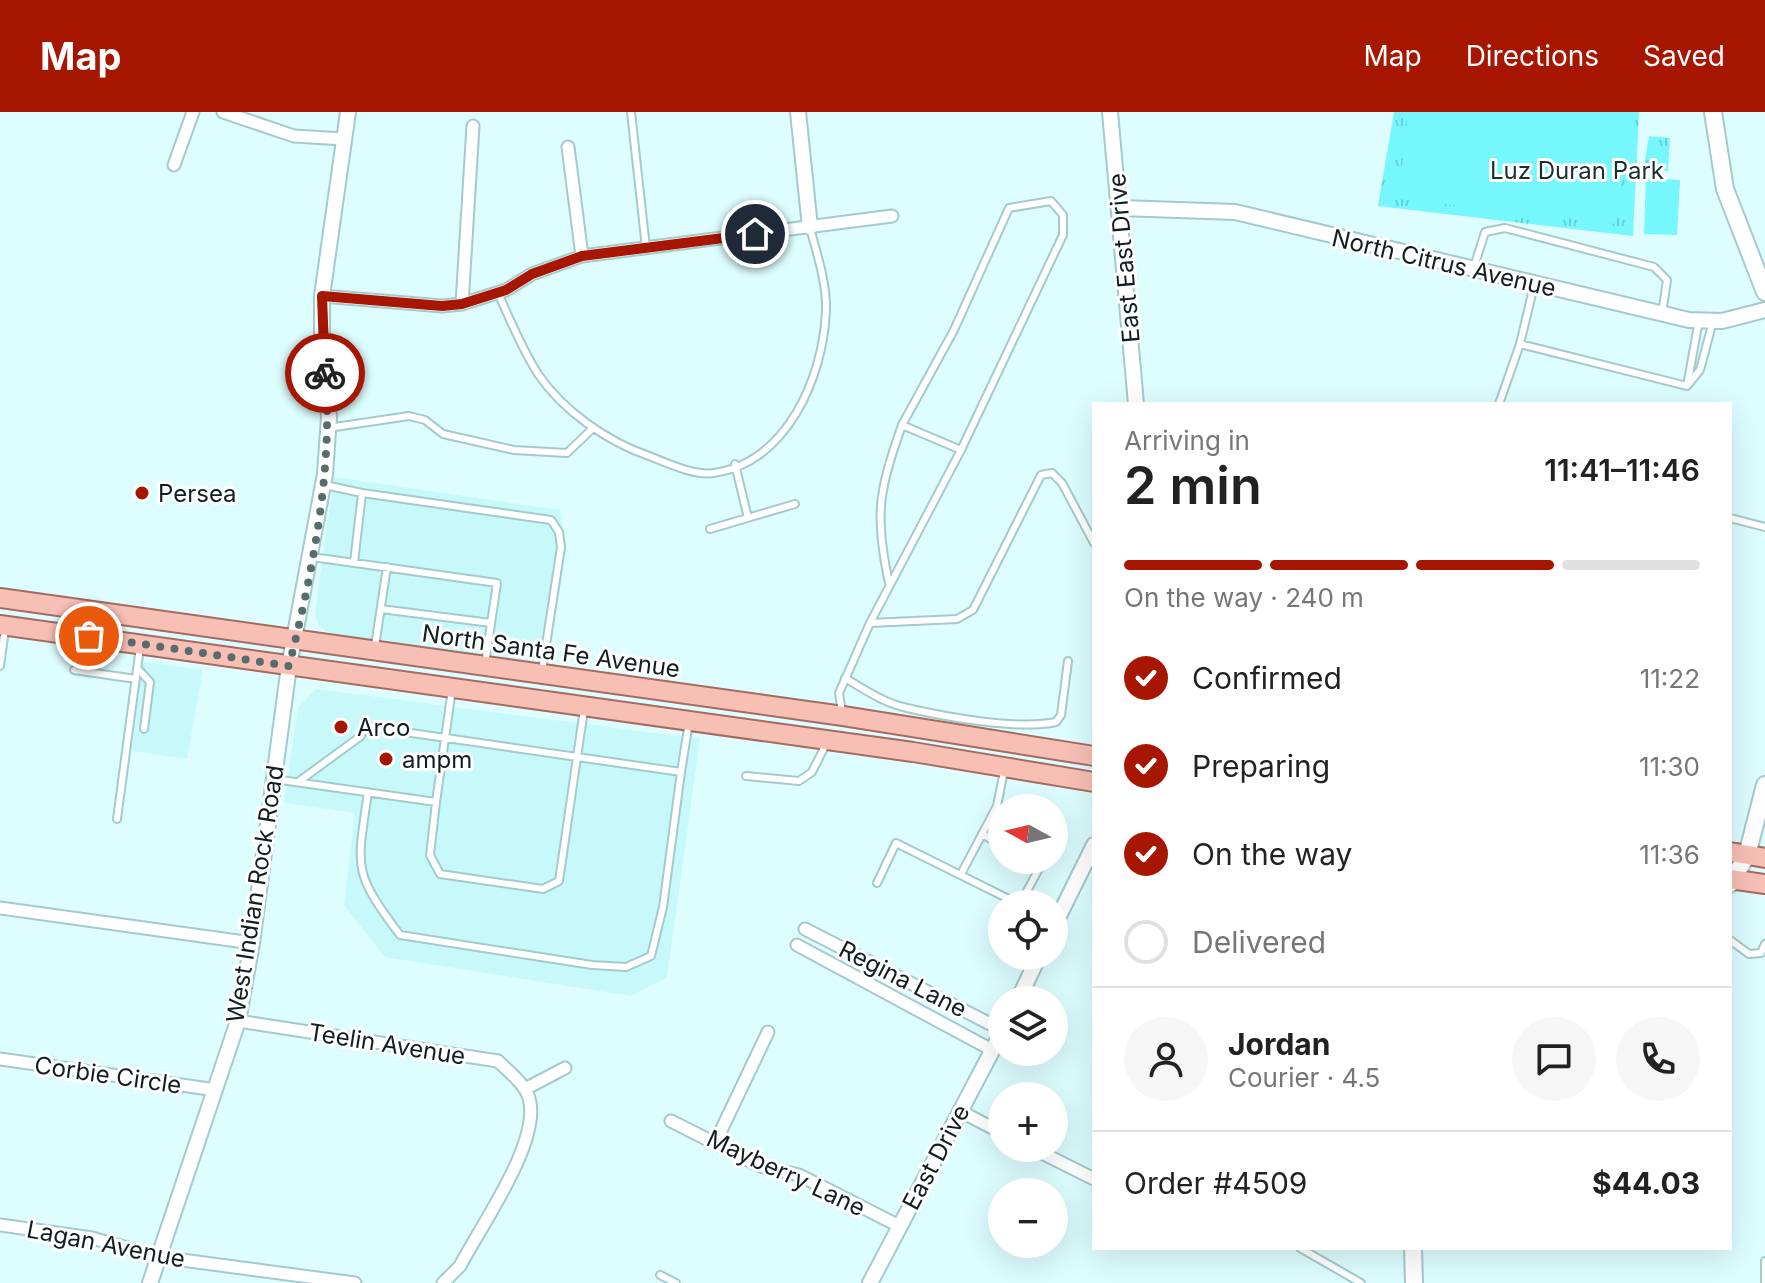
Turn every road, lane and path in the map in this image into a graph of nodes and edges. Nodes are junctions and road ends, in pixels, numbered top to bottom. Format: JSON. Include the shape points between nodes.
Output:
{"nodes":[{"id":1,"x":193,"y":112,"type":"edge"},
{"id":2,"x":223,"y":112,"type":"edge"},
{"id":3,"x":348,"y":112,"type":"edge"},
{"id":4,"x":631,"y":112,"type":"edge"},
{"id":5,"x":798,"y":112,"type":"edge"},
{"id":6,"x":1110,"y":112,"type":"edge"},
{"id":7,"x":1713,"y":112,"type":"edge"},
{"id":8,"x":473,"y":126,"type":"dead end"},
{"id":9,"x":344,"y":139,"type":"junction"},
{"id":10,"x":568,"y":147,"type":"dead end"},
{"id":11,"x":174,"y":165,"type":"dead end"},
{"id":12,"x":1121,"y":208,"type":"junction"},
{"id":13,"x":892,"y":216,"type":"dead end"},
{"id":14,"x":810,"y":227,"type":"junction"},
{"id":15,"x":646,"y":248,"type":"junction"},
{"id":16,"x":582,"y":256,"type":"junction"},
{"id":17,"x":1473,"y":270,"type":"junction"},
{"id":18,"x":1534,"y":285,"type":"junction"},
{"id":19,"x":1765,"y":292,"type":"edge"},
{"id":20,"x":498,"y":293,"type":"junction"},
{"id":21,"x":322,"y":296,"type":"junction"},
{"id":22,"x":462,"y":304,"type":"junction"},
{"id":23,"x":1765,"y":310,"type":"edge"},
{"id":24,"x":1662,"y":314,"type":"junction"},
{"id":25,"x":1706,"y":320,"type":"junction"},
{"id":26,"x":1520,"y":344,"type":"junction"},
{"id":27,"x":1687,"y":386,"type":"junction"},
{"id":28,"x":1136,"y":402,"type":"edge"},
{"id":29,"x":1500,"y":402,"type":"edge"},
{"id":30,"x":902,"y":425,"type":"junction"},
{"id":31,"x":328,"y":428,"type":"junction"},
{"id":32,"x":593,"y":428,"type":"junction"},
{"id":33,"x":961,"y":450,"type":"junction"},
{"id":34,"x":735,"y":464,"type":"junction"},
{"id":35,"x":323,"y":484,"type":"junction"},
{"id":36,"x":362,"y":493,"type":"junction"},
{"id":37,"x":795,"y":504,"type":"dead end"},
{"id":38,"x":748,"y":518,"type":"junction"},
{"id":39,"x":1732,"y":519,"type":"edge"},
{"id":40,"x":1765,"y":527,"type":"edge"},
{"id":41,"x":710,"y":529,"type":"dead end"},
{"id":42,"x":1092,"y":540,"type":"edge"},
{"id":43,"x":310,"y":557,"type":"junction"},
{"id":44,"x":354,"y":563,"type":"junction"},
{"id":45,"x":387,"y":567,"type":"junction"},
{"id":46,"x":889,"y":583,"type":"junction"},
{"id":47,"x":0,"y":598,"type":"edge"},
{"id":48,"x":78,"y":608,"type":"junction"},
{"id":49,"x":381,"y":609,"type":"junction"},
{"id":50,"x":491,"y":623,"type":"junction"},
{"id":51,"x":870,"y":623,"type":"junction"},
{"id":52,"x":3,"y":625,"type":"edge"},
{"id":53,"x":84,"y":636,"type":"junction"},
{"id":54,"x":296,"y":637,"type":"junction"},
{"id":55,"x":141,"y":644,"type":"junction"},
{"id":56,"x":374,"y":650,"type":"junction"},
{"id":57,"x":1068,"y":661,"type":"dead end"},
{"id":58,"x":0,"y":666,"type":"edge"},
{"id":59,"x":289,"y":666,"type":"junction"},
{"id":60,"x":484,"y":667,"type":"junction"},
{"id":61,"x":137,"y":668,"type":"junction"},
{"id":62,"x":542,"y":675,"type":"junction"},
{"id":63,"x":845,"y":678,"type":"junction"},
{"id":64,"x":136,"y":679,"type":"junction"},
{"id":65,"x":452,"y":689,"type":"junction"},
{"id":66,"x":584,"y":707,"type":"junction"},
{"id":67,"x":843,"y":716,"type":"junction"},
{"id":68,"x":689,"y":721,"type":"junction"},
{"id":69,"x":144,"y":729,"type":"dead end"},
{"id":70,"x":445,"y":738,"type":"junction"},
{"id":71,"x":828,"y":740,"type":"junction"},
{"id":72,"x":1092,"y":756,"type":"edge"},
{"id":73,"x":577,"y":757,"type":"junction"},
{"id":74,"x":1005,"y":767,"type":"junction"},
{"id":75,"x":681,"y":772,"type":"junction"},
{"id":76,"x":746,"y":776,"type":"dead end"},
{"id":77,"x":274,"y":779,"type":"junction"},
{"id":78,"x":298,"y":782,"type":"junction"},
{"id":79,"x":1092,"y":782,"type":"edge"},
{"id":80,"x":1765,"y":785,"type":"edge"},
{"id":81,"x":368,"y":792,"type":"junction"},
{"id":82,"x":436,"y":802,"type":"junction"},
{"id":83,"x":117,"y":819,"type":"dead end"},
{"id":84,"x":982,"y":834,"type":"junction"},
{"id":85,"x":988,"y":837,"type":"edge"},
{"id":86,"x":1092,"y":849,"type":"edge"},
{"id":87,"x":1747,"y":855,"type":"edge"},
{"id":88,"x":961,"y":874,"type":"junction"},
{"id":89,"x":1732,"y":879,"type":"edge"},
{"id":90,"x":1732,"y":881,"type":"edge"},
{"id":91,"x":877,"y":883,"type":"dead end"},
{"id":92,"x":1765,"y":884,"type":"edge"},
{"id":93,"x":992,"y":890,"type":"edge"},
{"id":94,"x":1068,"y":896,"type":"edge"},
{"id":95,"x":0,"y":908,"type":"edge"},
{"id":96,"x":805,"y":929,"type":"dead end"},
{"id":97,"x":1732,"y":941,"type":"edge"},
{"id":98,"x":252,"y":943,"type":"junction"},
{"id":99,"x":1765,"y":944,"type":"edge"},
{"id":100,"x":797,"y":945,"type":"dead end"},
{"id":101,"x":238,"y":1021,"type":"junction"},
{"id":102,"x":988,"y":1024,"type":"edge"},
{"id":103,"x":768,"y":1032,"type":"dead end"},
{"id":104,"x":988,"y":1048,"type":"edge"},
{"id":105,"x":988,"y":1058,"type":"edge"},
{"id":106,"x":0,"y":1059,"type":"edge"},
{"id":107,"x":565,"y":1068,"type":"dead end"},
{"id":108,"x":525,"y":1089,"type":"junction"},
{"id":109,"x":216,"y":1090,"type":"junction"},
{"id":110,"x":960,"y":1111,"type":"junction"},
{"id":111,"x":671,"y":1121,"type":"dead end"},
{"id":112,"x":988,"y":1126,"type":"edge"},
{"id":113,"x":716,"y":1141,"type":"junction"},
{"id":114,"x":1060,"y":1162,"type":"edge"},
{"id":115,"x":1092,"y":1178,"type":"edge"},
{"id":116,"x":0,"y":1225,"type":"edge"},
{"id":117,"x":899,"y":1226,"type":"junction"},
{"id":118,"x":1303,"y":1250,"type":"edge"},
{"id":119,"x":1413,"y":1250,"type":"edge"},
{"id":120,"x":159,"y":1257,"type":"junction"},
{"id":121,"x":1765,"y":1261,"type":"edge"},
{"id":122,"x":660,"y":1275,"type":"dead end"},
{"id":123,"x":1765,"y":1281,"type":"edge"},
{"id":124,"x":872,"y":1282,"type":"edge"},
{"id":125,"x":150,"y":1283,"type":"edge"},
{"id":126,"x":355,"y":1283,"type":"edge"},
{"id":127,"x":443,"y":1283,"type":"edge"},
{"id":128,"x":676,"y":1283,"type":"edge"},
{"id":129,"x":1361,"y":1283,"type":"edge"},
{"id":130,"x":1414,"y":1283,"type":"edge"}],
"edges":[{"from":1,"to":11,"type":"street"},
{"from":2,"to":9,"type":"street","via":[[294,136]]},
{"from":3,"to":9,"type":"street","name":"West Indian Rock Road"},
{"from":4,"to":15,"type":"lane"},
{"from":5,"to":14,"type":"street"},
{"from":6,"to":12,"type":"street","name":"East East Drive"},
{"from":7,"to":19,"type":"main road","via":[[1725,189]]},
{"from":8,"to":22,"type":"street"},
{"from":9,"to":21,"type":"street","name":"West Indian Rock Road"},
{"from":10,"to":16,"type":"street"},
{"from":12,"to":17,"type":"street","name":"North Citrus Avenue","via":[[1235,212]]},
{"from":12,"to":28,"type":"street","name":"East East Drive"},
{"from":13,"to":14,"type":"street"},
{"from":14,"to":15,"type":"street"},
{"from":14,"to":34,"type":"lane","via":[[826,309],[812,380],[783,435],[764,453]]},
{"from":15,"to":16,"type":"street"},
{"from":16,"to":20,"type":"street"},
{"from":17,"to":18,"type":"street","name":"North Citrus Avenue"},
{"from":17,"to":24,"type":"lane","via":[[1485,232],[1505,228],[1654,267],[1667,280]]},
{"from":18,"to":24,"type":"street","name":"North Citrus Avenue"},
{"from":18,"to":26,"type":"lane"},
{"from":20,"to":22,"type":"street"},
{"from":20,"to":32,"type":"lane","via":[[539,376]]},
{"from":21,"to":22,"type":"street"},
{"from":21,"to":31,"type":"street","name":"West Indian Rock Road"},
{"from":23,"to":25,"type":"street","name":"North Citrus Avenue"},
{"from":24,"to":25,"type":"street","name":"North Citrus Avenue"},
{"from":25,"to":27,"type":"lane"},
{"from":25,"to":27,"type":"lane","via":[[1700,370]]},
{"from":26,"to":27,"type":"lane"},
{"from":26,"to":29,"type":"lane"},
{"from":30,"to":33,"type":"lane"},
{"from":30,"to":33,"type":"lane","via":[[954,330],[1009,208],[1051,201],[1063,215],[1063,235]]},
{"from":30,"to":46,"type":"lane","via":[[879,494]]},
{"from":31,"to":32,"type":"lane","via":[[409,416],[443,434],[542,453],[567,453]]},
{"from":31,"to":35,"type":"street","name":"West Indian Rock Road"},
{"from":32,"to":34,"type":"lane","via":[[622,447],[681,467],[712,473]]},
{"from":33,"to":46,"type":"lane"},
{"from":34,"to":38,"type":"lane"},
{"from":35,"to":36,"type":"lane"},
{"from":35,"to":43,"type":"street","name":"West Indian Rock Road"},
{"from":36,"to":44,"type":"lane"},
{"from":36,"to":62,"type":"lane","via":[[551,520],[561,547]]},
{"from":37,"to":38,"type":"lane"},
{"from":38,"to":41,"type":"lane"},
{"from":39,"to":40,"type":"lane"},
{"from":42,"to":51,"type":"lane","via":[[1062,483],[1052,473],[1041,475],[973,610],[957,619]]},
{"from":43,"to":44,"type":"lane"},
{"from":43,"to":54,"type":"street","name":"West Indian Rock Road"},
{"from":44,"to":45,"type":"lane"},
{"from":45,"to":49,"type":"lane"},
{"from":45,"to":50,"type":"lane","via":[[497,583]]},
{"from":46,"to":51,"type":"lane"},
{"from":47,"to":48,"type":"main road","name":"North Santa Fe Avenue"},
{"from":48,"to":52,"type":"main road","via":[[69,622],[24,618]]},
{"from":48,"to":54,"type":"main road","name":"North Santa Fe Avenue"},
{"from":49,"to":50,"type":"lane"},
{"from":49,"to":56,"type":"lane"},
{"from":50,"to":60,"type":"lane"},
{"from":51,"to":63,"type":"lane"},
{"from":52,"to":53,"type":"main road","name":"North Santa Fe Avenue"},
{"from":52,"to":58,"type":"lane"},
{"from":53,"to":55,"type":"main road","name":"North Santa Fe Avenue"},
{"from":53,"to":64,"type":"lane","via":[[77,670]]},
{"from":54,"to":56,"type":"main road","name":"North Santa Fe Avenue"},
{"from":54,"to":59,"type":"street","name":"West Indian Rock Road"},
{"from":55,"to":59,"type":"main road","name":"North Santa Fe Avenue"},
{"from":55,"to":61,"type":"lane"},
{"from":56,"to":60,"type":"main road","name":"North Santa Fe Avenue"},
{"from":57,"to":63,"type":"lane","via":[[1061,715],[1046,724],[905,708]]},
{"from":59,"to":65,"type":"main road","name":"North Santa Fe Avenue"},
{"from":59,"to":77,"type":"street","name":"West Indian Rock Road"},
{"from":60,"to":62,"type":"main road","name":"North Santa Fe Avenue"},
{"from":61,"to":64,"type":"lane"},
{"from":61,"to":69,"type":"lane","via":[[150,682]]},
{"from":62,"to":67,"type":"main road","name":"North Santa Fe Avenue"},
{"from":63,"to":67,"type":"lane","via":[[839,693]]},
{"from":64,"to":83,"type":"lane"},
{"from":65,"to":66,"type":"main road","name":"North Santa Fe Avenue"},
{"from":65,"to":70,"type":"lane"},
{"from":66,"to":68,"type":"main road","name":"North Santa Fe Avenue"},
{"from":66,"to":73,"type":"lane"},
{"from":67,"to":72,"type":"main road","name":"North Santa Fe Avenue"},
{"from":68,"to":71,"type":"main road","name":"North Santa Fe Avenue"},
{"from":68,"to":75,"type":"lane"},
{"from":70,"to":73,"type":"lane"},
{"from":70,"to":78,"type":"lane","via":[[363,726],[361,736]]},
{"from":70,"to":82,"type":"lane"},
{"from":71,"to":74,"type":"main road","name":"North Santa Fe Avenue"},
{"from":71,"to":76,"type":"lane","via":[[806,778]]},
{"from":73,"to":75,"type":"lane"},
{"from":73,"to":82,"type":"lane","via":[[559,881],[543,889],[440,874],[430,855]]},
{"from":74,"to":79,"type":"main road","name":"North Santa Fe Avenue"},
{"from":74,"to":84,"type":"lane","via":[[997,806]]},
{"from":75,"to":81,"type":"lane","via":[[651,956],[626,967],[400,935],[370,895],[358,863]]},
{"from":77,"to":78,"type":"lane"},
{"from":77,"to":98,"type":"street","name":"West Indian Rock Road"},
{"from":78,"to":81,"type":"lane"},
{"from":80,"to":87,"type":"main road"},
{"from":81,"to":82,"type":"lane"},
{"from":84,"to":85,"type":"lane"},
{"from":84,"to":88,"type":"lane"},
{"from":86,"to":94,"type":"street"},
{"from":87,"to":89,"type":"main road"},
{"from":88,"to":91,"type":"lane","via":[[896,843]]},
{"from":88,"to":93,"type":"lane"},
{"from":90,"to":92,"type":"main road"},
{"from":95,"to":98,"type":"street"},
{"from":96,"to":102,"type":"street","name":"Regina Lane"},
{"from":97,"to":99,"type":"lane","via":[[1749,954],[1761,953]]},
{"from":98,"to":101,"type":"street","name":"West Indian Rock Road"},
{"from":100,"to":104,"type":"street"},
{"from":101,"to":108,"type":"street","name":"Teelin Avenue","via":[[498,1061]]},
{"from":101,"to":109,"type":"street","name":"West Indian Rock Road"},
{"from":103,"to":113,"type":"street"},
{"from":105,"to":110,"type":"street","name":"East Drive"},
{"from":106,"to":109,"type":"street","name":"Corbie Circle"},
{"from":107,"to":108,"type":"street"},
{"from":108,"to":127,"type":"street","via":[[530,1101],[528,1140],[460,1266]]},
{"from":109,"to":120,"type":"street","name":"West Indian Rock Road"},
{"from":110,"to":112,"type":"street"},
{"from":110,"to":117,"type":"street","name":"East Drive"},
{"from":111,"to":113,"type":"street","name":"Mayberry Lane"},
{"from":113,"to":117,"type":"street","name":"Mayberry Lane","via":[[760,1166],[799,1175]]},
{"from":114,"to":115,"type":"street"},
{"from":116,"to":120,"type":"street","name":"Lagan Avenue","via":[[92,1238]]},
{"from":117,"to":124,"type":"street","name":"East Drive"},
{"from":118,"to":129,"type":"lane"},
{"from":119,"to":130,"type":"main road"},
{"from":120,"to":125,"type":"street","name":"West Indian Rock Road"},
{"from":120,"to":126,"type":"street","name":"Lagan Avenue"},
{"from":121,"to":123,"type":"lane"},
{"from":122,"to":128,"type":"lane"}]}
